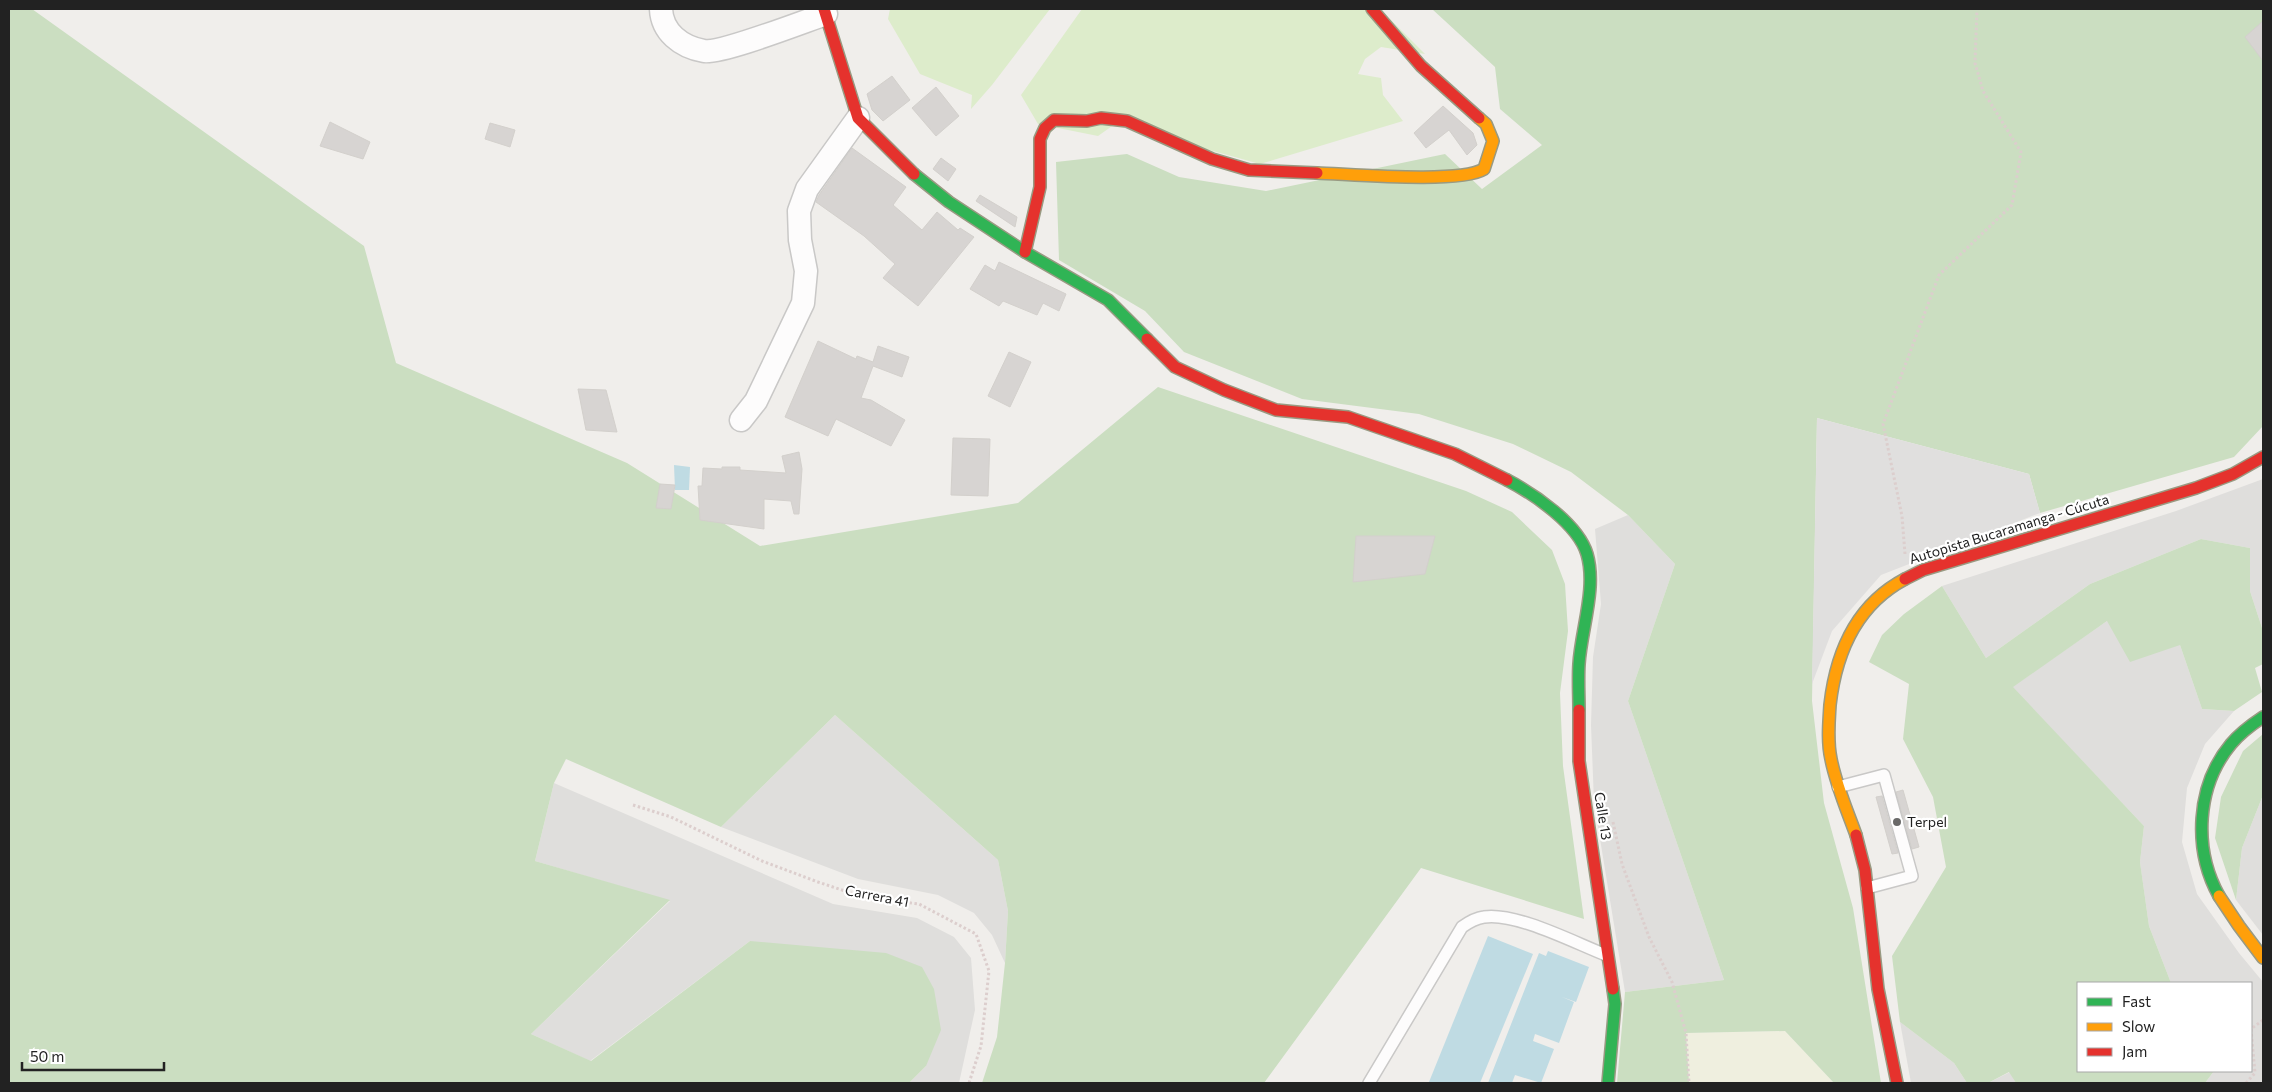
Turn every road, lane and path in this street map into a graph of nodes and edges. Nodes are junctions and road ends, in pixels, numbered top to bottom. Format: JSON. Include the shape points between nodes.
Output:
{"nodes":[{"id":1,"x":661,"y":9,"type":"edge"},
{"id":2,"x":1372,"y":9,"type":"edge"},
{"id":3,"x":1976,"y":9,"type":"edge"},
{"id":4,"x":825,"y":11,"type":"edge"},
{"id":5,"x":858,"y":118,"type":"junction"},
{"id":6,"x":1024,"y":252,"type":"junction"},
{"id":7,"x":741,"y":420,"type":"dead end"},
{"id":8,"x":2263,"y":457,"type":"edge"},
{"id":9,"x":1907,"y":577,"type":"junction"},
{"id":10,"x":2263,"y":716,"type":"edge"},
{"id":11,"x":1838,"y":787,"type":"junction"},
{"id":12,"x":634,"y":805,"type":"dead end"},
{"id":13,"x":1613,"y":820,"type":"dead end"},
{"id":14,"x":1867,"y":888,"type":"junction"},
{"id":15,"x":1609,"y":956,"type":"junction"},
{"id":16,"x":2263,"y":958,"type":"edge"},
{"id":17,"x":2263,"y":1020,"type":"edge"},
{"id":18,"x":2252,"y":1028,"type":"edge"},
{"id":19,"x":2252,"y":1040,"type":"edge"},
{"id":20,"x":969,"y":1083,"type":"edge"},
{"id":21,"x":1369,"y":1083,"type":"edge"},
{"id":22,"x":1608,"y":1083,"type":"edge"},
{"id":23,"x":1689,"y":1083,"type":"edge"},
{"id":24,"x":1897,"y":1083,"type":"edge"},
{"id":25,"x":2246,"y":1083,"type":"edge"}],
"edges":[{"from":1,"to":4,"type":"street","via":[[662,18],[673,38],[705,52],[730,47]]},
{"from":2,"to":6,"type":"main road","via":[[1421,66],[1486,124],[1492,149],[1484,169],[1476,174],[1420,177],[1249,170],[1212,159],[1127,122],[1101,118],[1054,120],[1044,128],[1040,139],[1040,187]]},
{"from":3,"to":9,"type":"path","via":[[1975,63],[1983,91],[2021,152],[2012,205],[1939,275],[1883,424],[1902,516]]},
{"from":4,"to":5,"type":"main road"},
{"from":5,"to":6,"type":"main road","via":[[906,167],[950,202]]},
{"from":5,"to":7,"type":"street","via":[[807,189],[799,211],[806,271],[803,303],[756,401]]},
{"from":6,"to":15,"type":"main road","name":"Calle 13","via":[[1108,300],[1176,367],[1276,410],[1348,417],[1455,454],[1528,491],[1574,530],[1587,554],[1590,588],[1579,664],[1579,761]]},
{"from":8,"to":9,"type":"main road","name":"Autopista Bucaramanga - Cúcuta","via":[[2233,474],[2196,488]]},
{"from":9,"to":11,"type":"main road","name":"Autopista Bucaramanga - Cúcuta","via":[[1869,605],[1850,630],[1836,660],[1828,744]]},
{"from":10,"to":16,"type":"main road","via":[[2226,748],[2215,769],[2207,790],[2202,844],[2207,868],[2224,904]]},
{"from":11,"to":14,"type":"main road","name":"Autopista Bucaramanga - Cúcuta","via":[[1861,851]]},
{"from":11,"to":14,"type":"lane","via":[[1884,775],[1912,876]]},
{"from":12,"to":20,"type":"path","name":"Carrera 41","via":[[671,817],[762,861],[818,882],[863,897],[919,904],[976,934],[989,971],[981,1046]]},
{"from":13,"to":23,"type":"path","via":[[1622,864],[1649,938],[1672,982],[1686,1033]]},
{"from":14,"to":24,"type":"main road","name":"Autopista Bucaramanga - Cúcuta","via":[[1883,1018]]},
{"from":15,"to":21,"type":"lane","via":[[1512,918],[1484,917],[1471,921],[1462,927]]},
{"from":15,"to":22,"type":"main road","name":"Calle 13","via":[[1615,1004]]},
{"from":17,"to":18,"type":"path"},
{"from":19,"to":25,"type":"path","via":[[2255,1073]]}]}
